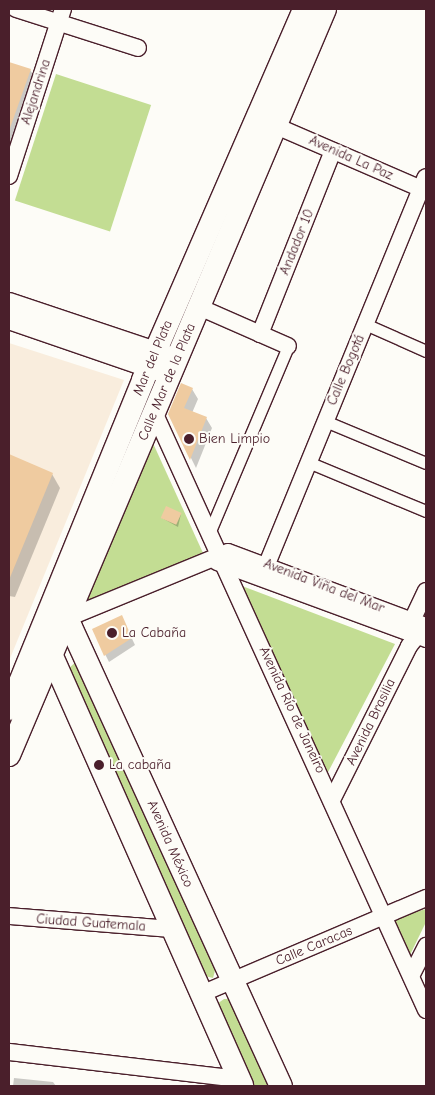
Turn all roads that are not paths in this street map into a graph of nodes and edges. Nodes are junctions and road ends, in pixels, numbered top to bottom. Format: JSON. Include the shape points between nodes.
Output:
{"nodes":[{"id":1,"x":16,"y":9,"type":"edge"},
{"id":2,"x":304,"y":9,"type":"edge"},
{"id":3,"x":326,"y":9,"type":"edge"},
{"id":4,"x":60,"y":15,"type":"edge"},
{"id":5,"x":138,"y":48,"type":"dead end"},
{"id":6,"x":276,"y":126,"type":"junction"},
{"id":7,"x":333,"y":151,"type":"junction"},
{"id":8,"x":9,"y":176,"type":"edge"},
{"id":9,"x":425,"y":186,"type":"edge"},
{"id":10,"x":9,"y":303,"type":"edge"},
{"id":11,"x":199,"y":307,"type":"junction"},
{"id":12,"x":9,"y":319,"type":"edge"},
{"id":13,"x":365,"y":324,"type":"junction"},
{"id":14,"x":260,"y":334,"type":"junction"},
{"id":15,"x":288,"y":346,"type":"joint"},
{"id":16,"x":426,"y":351,"type":"edge"},
{"id":17,"x":152,"y":359,"type":"junction"},
{"id":18,"x":174,"y":367,"type":"junction"},
{"id":19,"x":154,"y":412,"type":"junction"},
{"id":20,"x":325,"y":421,"type":"junction"},
{"id":21,"x":308,"y":462,"type":"junction"},
{"id":22,"x":426,"y":463,"type":"edge"},
{"id":23,"x":426,"y":511,"type":"edge"},
{"id":24,"x":210,"y":531,"type":"junction"},
{"id":25,"x":217,"y":559,"type":"junction"},
{"id":26,"x":267,"y":564,"type":"junction"},
{"id":27,"x":426,"y":591,"type":"edge"},
{"id":28,"x":58,"y":614,"type":"junction"},
{"id":29,"x":419,"y":631,"type":"edge"},
{"id":30,"x":46,"y":645,"type":"junction"},
{"id":31,"x":9,"y":709,"type":"edge"},
{"id":32,"x":9,"y":754,"type":"edge"},
{"id":33,"x":333,"y":798,"type":"junction"},
{"id":34,"x":426,"y":898,"type":"edge"},
{"id":35,"x":9,"y":916,"type":"edge"},
{"id":36,"x":384,"y":916,"type":"junction"},
{"id":37,"x":172,"y":929,"type":"junction"},
{"id":38,"x":426,"y":946,"type":"edge"},
{"id":39,"x":411,"y":976,"type":"junction"},
{"id":40,"x":231,"y":981,"type":"junction"},
{"id":41,"x":201,"y":994,"type":"junction"},
{"id":42,"x":426,"y":1010,"type":"edge"},
{"id":43,"x":9,"y":1052,"type":"edge"},
{"id":44,"x":241,"y":1082,"type":"edge"},
{"id":45,"x":281,"y":1086,"type":"edge"}],
"edges":[{"from":1,"to":4,"type":"street"},
{"from":2,"to":17,"type":"main road","name":"Mar del Plata"},
{"from":3,"to":6,"type":"main road","name":"Calle Mar de la Plata"},
{"from":4,"to":5,"type":"street"},
{"from":4,"to":8,"type":"street","name":"Alejandrina"},
{"from":6,"to":7,"type":"street","name":"Avenida La Paz"},
{"from":6,"to":11,"type":"main road","name":"Calle Mar de la Plata"},
{"from":7,"to":9,"type":"street","name":"Avenida La Paz"},
{"from":7,"to":14,"type":"street","name":"Andador 10"},
{"from":9,"to":13,"type":"street","name":"Calle Bogotá"},
{"from":10,"to":17,"type":"street"},
{"from":11,"to":14,"type":"street"},
{"from":11,"to":18,"type":"main road","name":"Calle Mar de la Plata"},
{"from":12,"to":17,"type":"street"},
{"from":13,"to":16,"type":"street"},
{"from":13,"to":20,"type":"street","name":"Calle Bogotá"},
{"from":14,"to":15,"type":"street"},
{"from":15,"to":24,"type":"street"},
{"from":17,"to":18,"type":"street"},
{"from":17,"to":28,"type":"main road","name":"Mar del Plata"},
{"from":18,"to":19,"type":"main road","name":"Calle Mar de la Plata"},
{"from":19,"to":24,"type":"street","name":"Avenida Río de Janeiro"},
{"from":19,"to":28,"type":"main road","name":"Calle Mar de la Plata"},
{"from":20,"to":21,"type":"street","name":"Calle Bogotá"},
{"from":20,"to":22,"type":"street"},
{"from":21,"to":23,"type":"street"},
{"from":21,"to":26,"type":"street","name":"Calle Bogotá"},
{"from":24,"to":25,"type":"street","name":"Avenida Río de Janeiro"},
{"from":25,"to":26,"type":"street","name":"Avenida Viña del Mar","via":[[231,552]]},
{"from":25,"to":28,"type":"street"},
{"from":25,"to":29,"type":"street","name":"Avenida Viña del Mar"},
{"from":25,"to":33,"type":"street","name":"Avenida Río de Janeiro"},
{"from":26,"to":29,"type":"street","name":"Avenida Viña del Mar"},
{"from":27,"to":29,"type":"street","name":"Avenida Brasilia"},
{"from":28,"to":30,"type":"main road","name":"Mar del Plata"},
{"from":28,"to":40,"type":"main road","name":"Avenida México"},
{"from":29,"to":33,"type":"street","name":"Avenida Brasilia"},
{"from":30,"to":31,"type":"main road","name":"Mar del Plata"},
{"from":30,"to":32,"type":"main road"},
{"from":30,"to":37,"type":"main road"},
{"from":33,"to":36,"type":"street","name":"Avenida Río de Janeiro"},
{"from":34,"to":36,"type":"street","name":"Calle Caracas"},
{"from":35,"to":37,"type":"street","name":"Ciudad Guatemala"},
{"from":36,"to":39,"type":"street","name":"Avenida Río de Janeiro"},
{"from":36,"to":40,"type":"street","name":"Calle Caracas"},
{"from":37,"to":41,"type":"main road"},
{"from":38,"to":39,"type":"street"},
{"from":39,"to":42,"type":"street","name":"Avenida Río de Janeiro"},
{"from":40,"to":41,"type":"street","name":"Calle Caracas"},
{"from":40,"to":45,"type":"main road","name":"Avenida México"},
{"from":41,"to":44,"type":"main road"},
{"from":43,"to":44,"type":"street"}]}
